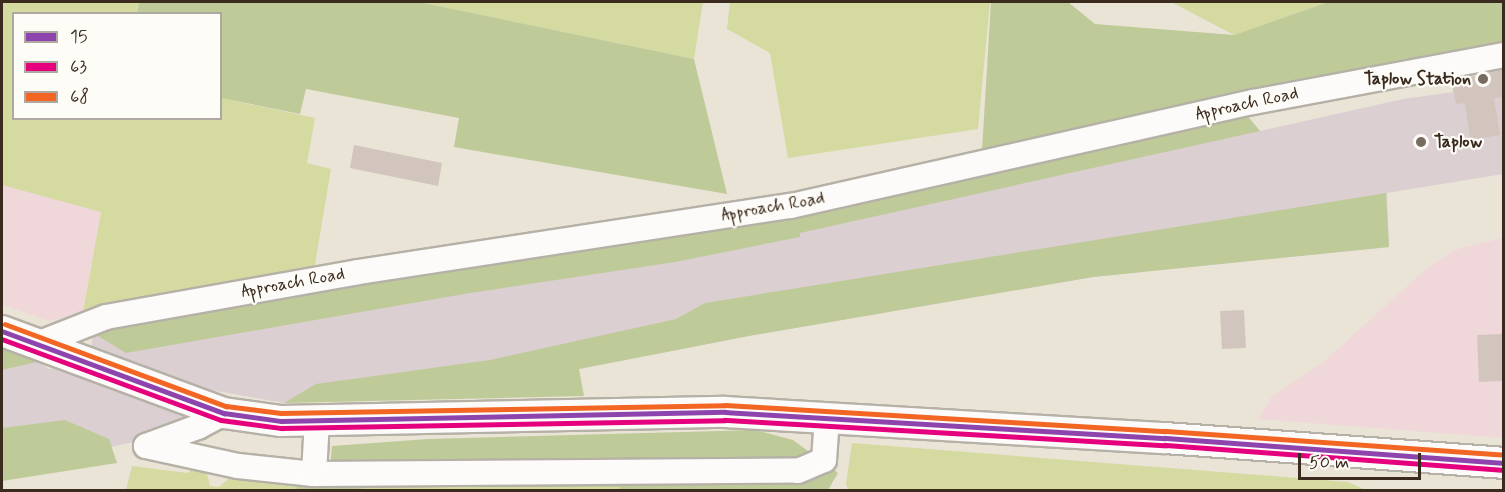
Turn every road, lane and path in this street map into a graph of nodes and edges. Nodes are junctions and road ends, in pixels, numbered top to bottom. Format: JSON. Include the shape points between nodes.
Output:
{"nodes":[{"id":1,"x":1503,"y":55,"type":"edge"},
{"id":2,"x":2,"y":331,"type":"edge"},
{"id":3,"x":40,"y":343,"type":"junction"},
{"id":4,"x":224,"y":413,"type":"junction"},
{"id":5,"x":827,"y":418,"type":"junction"},
{"id":6,"x":318,"y":421,"type":"junction"},
{"id":7,"x":1503,"y":463,"type":"edge"},
{"id":8,"x":314,"y":474,"type":"junction"}],
"edges":[{"from":1,"to":3,"type":"street","name":"Approach Road","via":[[1252,102],[791,206],[358,272],[106,317]]},
{"from":2,"to":3,"type":"main road"},
{"from":3,"to":4,"type":"main road"},
{"from":4,"to":6,"type":"main road","via":[[280,421]]},
{"from":4,"to":8,"type":"street","via":[[146,447],[238,466]]},
{"from":5,"to":6,"type":"main road","via":[[725,412]]},
{"from":5,"to":7,"type":"main road"},
{"from":5,"to":8,"type":"street","via":[[824,460],[798,471]]},
{"from":6,"to":8,"type":"street"}]}
